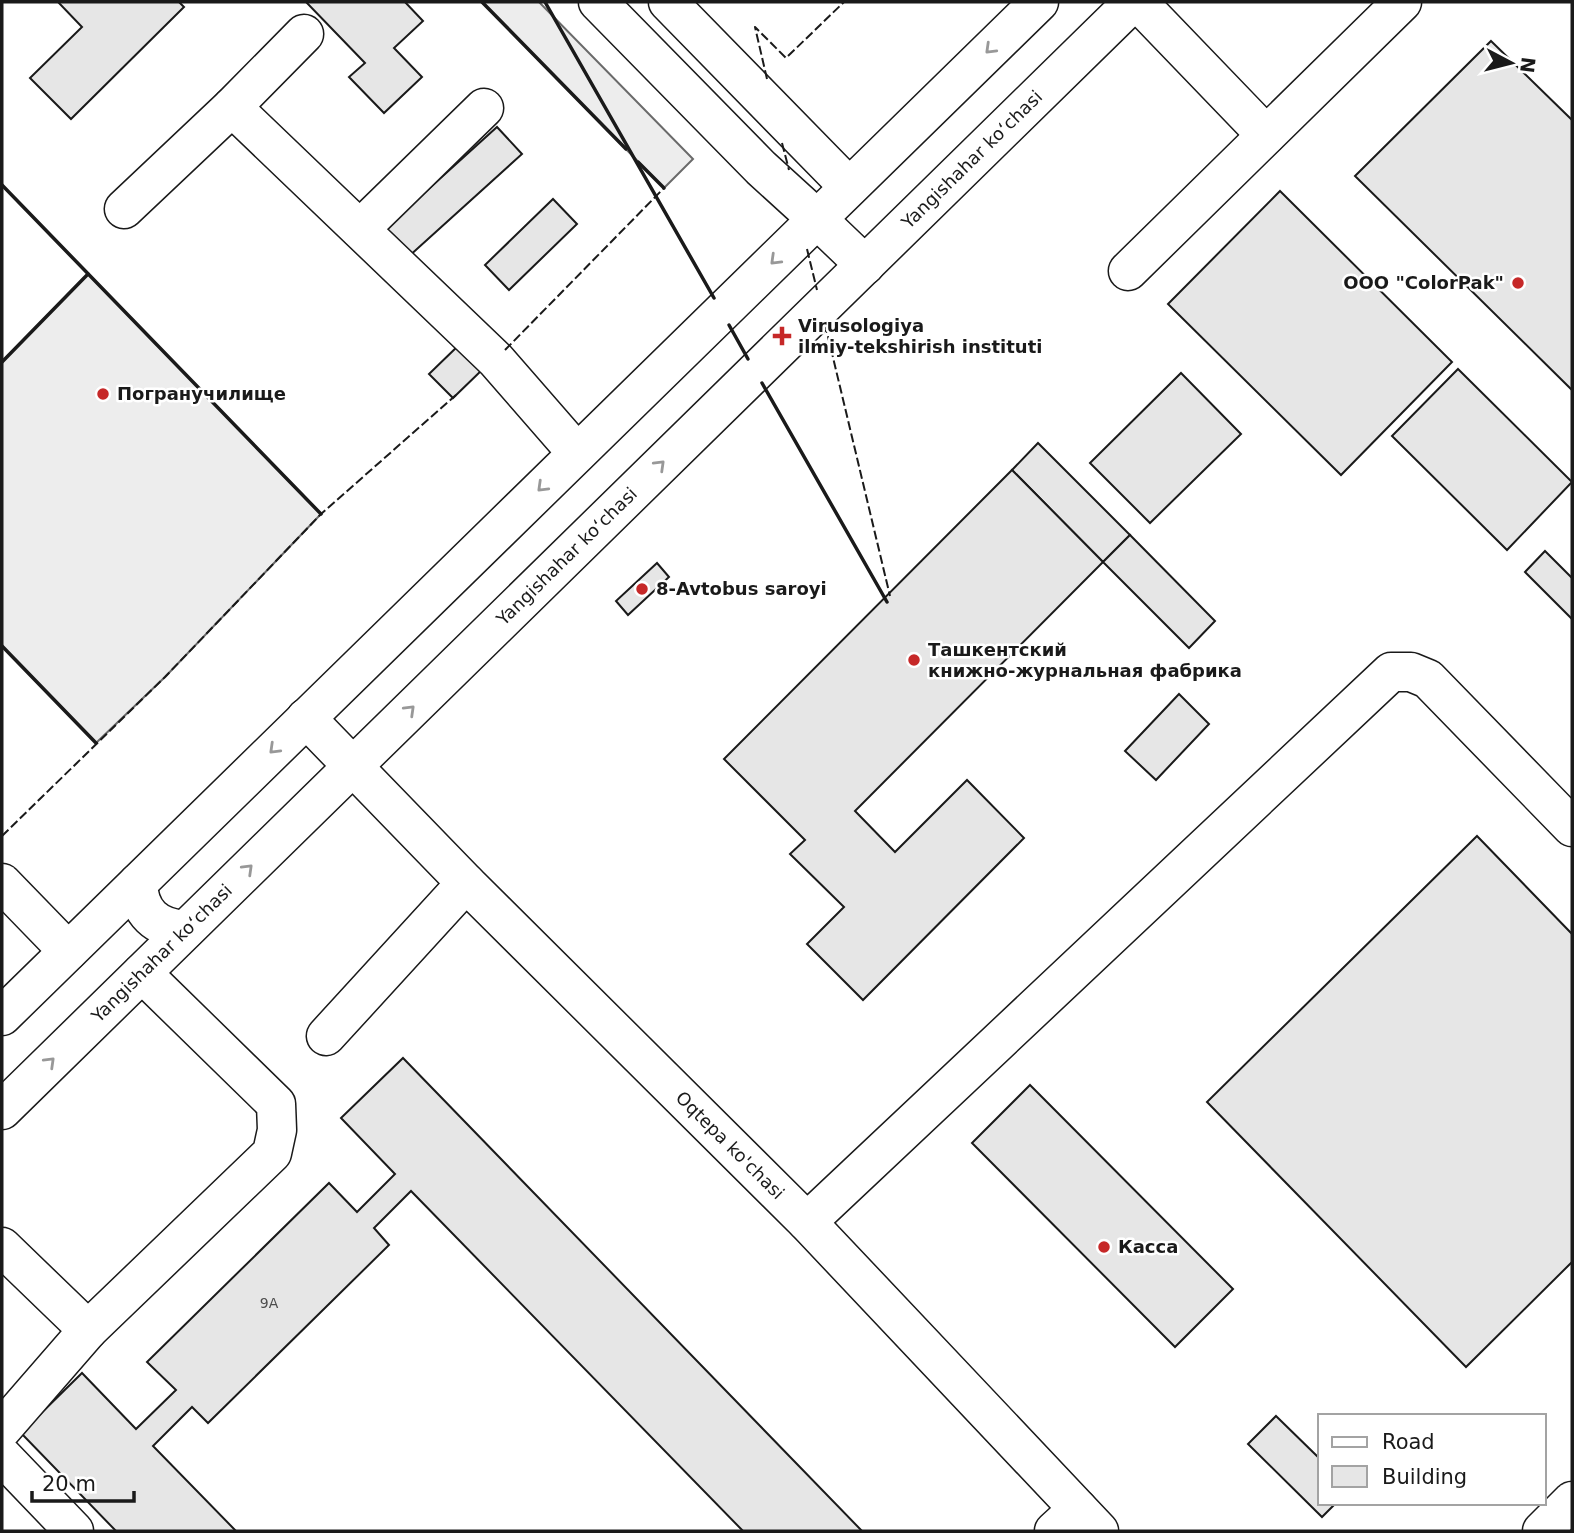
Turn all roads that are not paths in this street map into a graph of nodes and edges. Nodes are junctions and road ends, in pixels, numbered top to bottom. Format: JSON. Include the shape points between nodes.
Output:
{"nodes":[{"id":1,"x":598,"y":2,"type":"edge"},
{"id":2,"x":668,"y":2,"type":"edge"},
{"id":3,"x":1039,"y":2,"type":"edge"},
{"id":4,"x":1133,"y":2,"type":"edge"},
{"id":5,"x":1138,"y":2,"type":"edge"},
{"id":6,"x":1402,"y":2,"type":"edge"},
{"id":7,"x":304,"y":34,"type":"dead end"},
{"id":8,"x":232,"y":107,"type":"junction"},
{"id":9,"x":484,"y":108,"type":"dead end"},
{"id":10,"x":1266,"y":135,"type":"junction"},
{"id":11,"x":849,"y":187,"type":"junction"},
{"id":12,"x":124,"y":209,"type":"dead end"},
{"id":13,"x":817,"y":219,"type":"junction"},
{"id":14,"x":360,"y":229,"type":"junction"},
{"id":15,"x":864,"y":265,"type":"junction"},
{"id":16,"x":1128,"y":271,"type":"dead end"},
{"id":17,"x":577,"y":453,"type":"junction"},
{"id":18,"x":306,"y":718,"type":"junction"},
{"id":19,"x":352,"y":766,"type":"junction"},
{"id":20,"x":1572,"y":827,"type":"edge"},
{"id":21,"x":2,"y":883,"type":"edge"},
{"id":22,"x":138,"y":883,"type":"junction"},
{"id":23,"x":466,"y":883,"type":"junction"},
{"id":24,"x":185,"y":930,"type":"junction"},
{"id":25,"x":68,"y":951,"type":"junction"},
{"id":26,"x":142,"y":973,"type":"junction"},
{"id":27,"x":2,"y":1016,"type":"edge"},
{"id":28,"x":326,"y":1036,"type":"dead end"},
{"id":29,"x":2,"y":1110,"type":"edge"},
{"id":30,"x":807,"y":1222,"type":"junction"},
{"id":31,"x":2,"y":1247,"type":"edge"},
{"id":32,"x":88,"y":1330,"type":"junction"},
{"id":33,"x":2,"y":1429,"type":"edge"},
{"id":34,"x":2,"y":1457,"type":"edge"},
{"id":35,"x":1572,"y":1501,"type":"edge"},
{"id":36,"x":1077,"y":1524,"type":"edge"},
{"id":37,"x":74,"y":1531,"type":"edge"},
{"id":38,"x":1542,"y":1531,"type":"edge"}],
"edges":[{"from":1,"to":13,"type":"main road"},
{"from":2,"to":11,"type":"main road"},
{"from":3,"to":11,"type":"main road","one_way":true},
{"from":4,"to":15,"type":"main road","name":"Yangishahar ko‘chasi"},
{"from":5,"to":10,"type":"main road"},
{"from":6,"to":10,"type":"main road"},
{"from":7,"to":8,"type":"main road"},
{"from":8,"to":12,"type":"main road"},
{"from":8,"to":14,"type":"main road"},
{"from":9,"to":14,"type":"main road"},
{"from":10,"to":16,"type":"main road"},
{"from":11,"to":13,"type":"main road"},
{"from":13,"to":15,"type":"main road"},
{"from":13,"to":17,"type":"main road","one_way":true},
{"from":14,"to":17,"type":"main road","via":[[496,360]]},
{"from":19,"to":15,"type":"main road","name":"Yangishahar ko‘chasi","one_way":true},
{"from":17,"to":18,"type":"main road","one_way":true},
{"from":18,"to":19,"type":"main road","name":"Oqtepa ko'chasi"},
{"from":18,"to":22,"type":"main road","one_way":true},
{"from":19,"to":23,"type":"main road","name":"Oqtepa ko'chasi"},
{"from":24,"to":19,"type":"main road","name":"Yangishahar ko‘chasi","one_way":true},
{"from":20,"to":30,"type":"main road","via":[[1428,679],[1410,672],[1391,672]]},
{"from":21,"to":25,"type":"main road"},
{"from":22,"to":24,"type":"main road","via":[[149,916],[166,928]]},
{"from":22,"to":25,"type":"main road"},
{"from":23,"to":28,"type":"main road"},
{"from":23,"to":30,"type":"main road","name":"Oqtepa ko'chasi"},
{"from":24,"to":26,"type":"main road","name":"Yangishahar ko‘chasi"},
{"from":25,"to":27,"type":"main road"},
{"from":29,"to":26,"type":"main road","name":"Yangishahar ko‘chasi","one_way":true},
{"from":26,"to":32,"type":"main road","via":[[276,1104],[277,1130],[272,1153]]},
{"from":30,"to":36,"type":"main road","name":"Oqtepa ko'chasi"},
{"from":31,"to":32,"type":"main road"},
{"from":32,"to":33,"type":"main road"},
{"from":34,"to":37,"type":"main road"},
{"from":35,"to":38,"type":"main road"}]}
